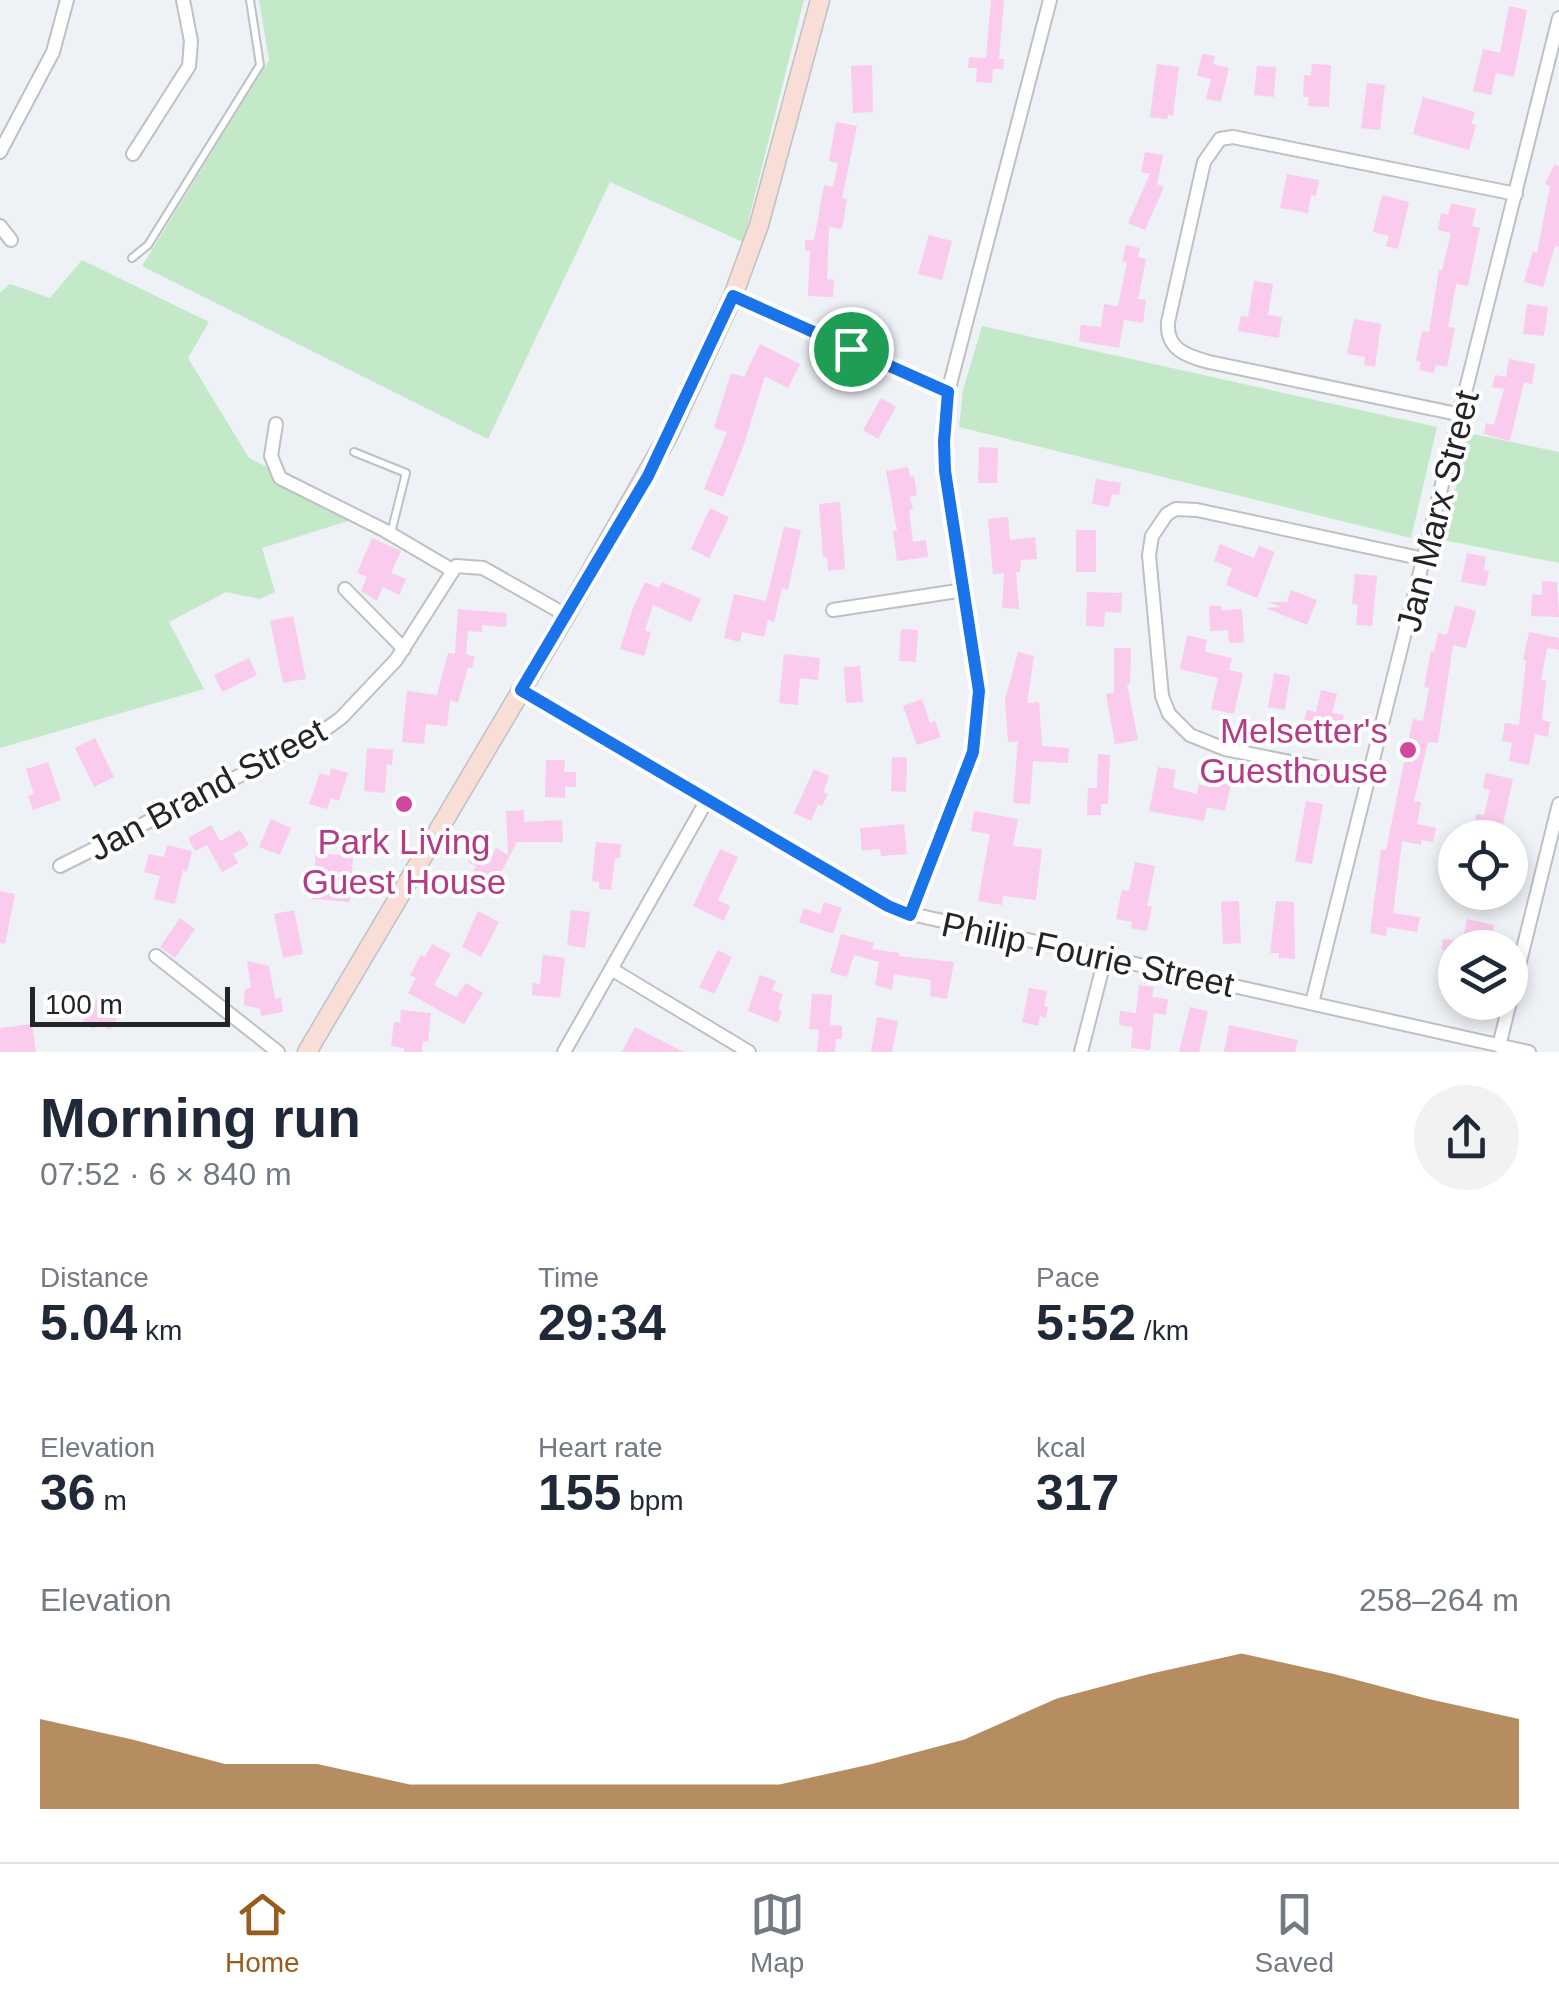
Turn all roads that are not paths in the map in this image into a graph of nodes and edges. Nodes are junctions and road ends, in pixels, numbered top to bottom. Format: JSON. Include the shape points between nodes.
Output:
{"nodes":[{"id":1,"x":67,"y":0,"type":"edge"},
{"id":2,"x":183,"y":0,"type":"edge"},
{"id":3,"x":250,"y":0,"type":"edge"},
{"id":4,"x":820,"y":0,"type":"edge"},
{"id":5,"x":1050,"y":0,"type":"edge"},
{"id":6,"x":1559,"y":18,"type":"edge"},
{"id":7,"x":0,"y":152,"type":"edge"},
{"id":8,"x":133,"y":154,"type":"dead end"},
{"id":9,"x":1516,"y":194,"type":"junction"},
{"id":10,"x":0,"y":226,"type":"edge"},
{"id":11,"x":11,"y":240,"type":"dead end"},
{"id":12,"x":132,"y":258,"type":"dead end"},
{"id":13,"x":733,"y":296,"type":"junction"},
{"id":14,"x":948,"y":392,"type":"junction"},
{"id":15,"x":1462,"y":415,"type":"junction"},
{"id":16,"x":276,"y":424,"type":"dead end"},
{"id":17,"x":354,"y":452,"type":"dead end"},
{"id":18,"x":390,"y":534,"type":"junction"},
{"id":19,"x":1424,"y":559,"type":"junction"},
{"id":20,"x":452,"y":570,"type":"junction"},
{"id":21,"x":345,"y":590,"type":"dead end"},
{"id":22,"x":964,"y":590,"type":"junction"},
{"id":23,"x":833,"y":610,"type":"dead end"},
{"id":24,"x":566,"y":615,"type":"junction"},
{"id":25,"x":404,"y":649,"type":"junction"},
{"id":26,"x":521,"y":690,"type":"junction"},
{"id":27,"x":1370,"y":778,"type":"junction"},
{"id":28,"x":708,"y":800,"type":"junction"},
{"id":29,"x":1559,"y":804,"type":"edge"},
{"id":30,"x":60,"y":866,"type":"dead end"},
{"id":31,"x":910,"y":915,"type":"junction"},
{"id":32,"x":156,"y":956,"type":"dead end"},
{"id":33,"x":1105,"y":958,"type":"junction"},
{"id":34,"x":613,"y":970,"type":"junction"},
{"id":35,"x":1312,"y":1003,"type":"junction"},
{"id":36,"x":1499,"y":1046,"type":"junction"},
{"id":37,"x":278,"y":1052,"type":"edge"},
{"id":38,"x":306,"y":1052,"type":"edge"},
{"id":39,"x":564,"y":1052,"type":"edge"},
{"id":40,"x":749,"y":1052,"type":"edge"},
{"id":41,"x":1080,"y":1052,"type":"edge"},
{"id":42,"x":1529,"y":1052,"type":"edge"}],
"edges":[{"from":1,"to":7,"type":"street","via":[[52,52]]},
{"from":2,"to":8,"type":"street","via":[[191,60]]},
{"from":3,"to":12,"type":"lane","via":[[260,65],[148,244]]},
{"from":4,"to":13,"type":"street","via":[[782,151]]},
{"from":5,"to":14,"type":"street"},
{"from":6,"to":9,"type":"street","name":"Jan Marx Street"},
{"from":9,"to":15,"type":"street","name":"Jan Marx Street"},
{"from":9,"to":15,"type":"street","via":[[1233,136],[1220,139],[1204,162],[1168,322],[1177,350]]},
{"from":10,"to":11,"type":"street"},
{"from":13,"to":14,"type":"street"},
{"from":13,"to":24,"type":"street","via":[[648,476]]},
{"from":14,"to":22,"type":"street","via":[[945,471]]},
{"from":15,"to":19,"type":"street","name":"Jan Marx Street"},
{"from":16,"to":18,"type":"street","via":[[270,450],[280,478]]},
{"from":17,"to":18,"type":"lane","via":[[406,473]]},
{"from":18,"to":20,"type":"street"},
{"from":19,"to":27,"type":"street","name":"Jan Marx Street"},
{"from":19,"to":27,"type":"street","via":[[1197,510],[1166,514],[1152,536],[1148,568],[1162,696],[1178,724],[1225,749]]},
{"from":20,"to":24,"type":"street","via":[[483,568]]},
{"from":20,"to":25,"type":"street","name":"Jan Brand Street"},
{"from":21,"to":25,"type":"street"},
{"from":22,"to":23,"type":"street"},
{"from":22,"to":31,"type":"street","via":[[979,691],[976,737]]},
{"from":24,"to":26,"type":"street"},
{"from":25,"to":30,"type":"street","name":"Jan Brand Street","via":[[341,718],[312,739]]},
{"from":26,"to":28,"type":"street","name":"Philip Fourie Street"},
{"from":26,"to":38,"type":"street"},
{"from":27,"to":35,"type":"street","name":"Jan Marx Street"},
{"from":28,"to":31,"type":"street","name":"Philip Fourie Street"},
{"from":28,"to":34,"type":"street"},
{"from":29,"to":36,"type":"street"},
{"from":31,"to":33,"type":"street","name":"Philip Fourie Street"},
{"from":32,"to":37,"type":"street"},
{"from":33,"to":35,"type":"street","name":"Philip Fourie Street"},
{"from":33,"to":41,"type":"street"},
{"from":34,"to":39,"type":"street"},
{"from":34,"to":40,"type":"street"},
{"from":35,"to":36,"type":"street","name":"Philip Fourie Street"},
{"from":36,"to":42,"type":"street","name":"Philip Fourie Street"}]}
